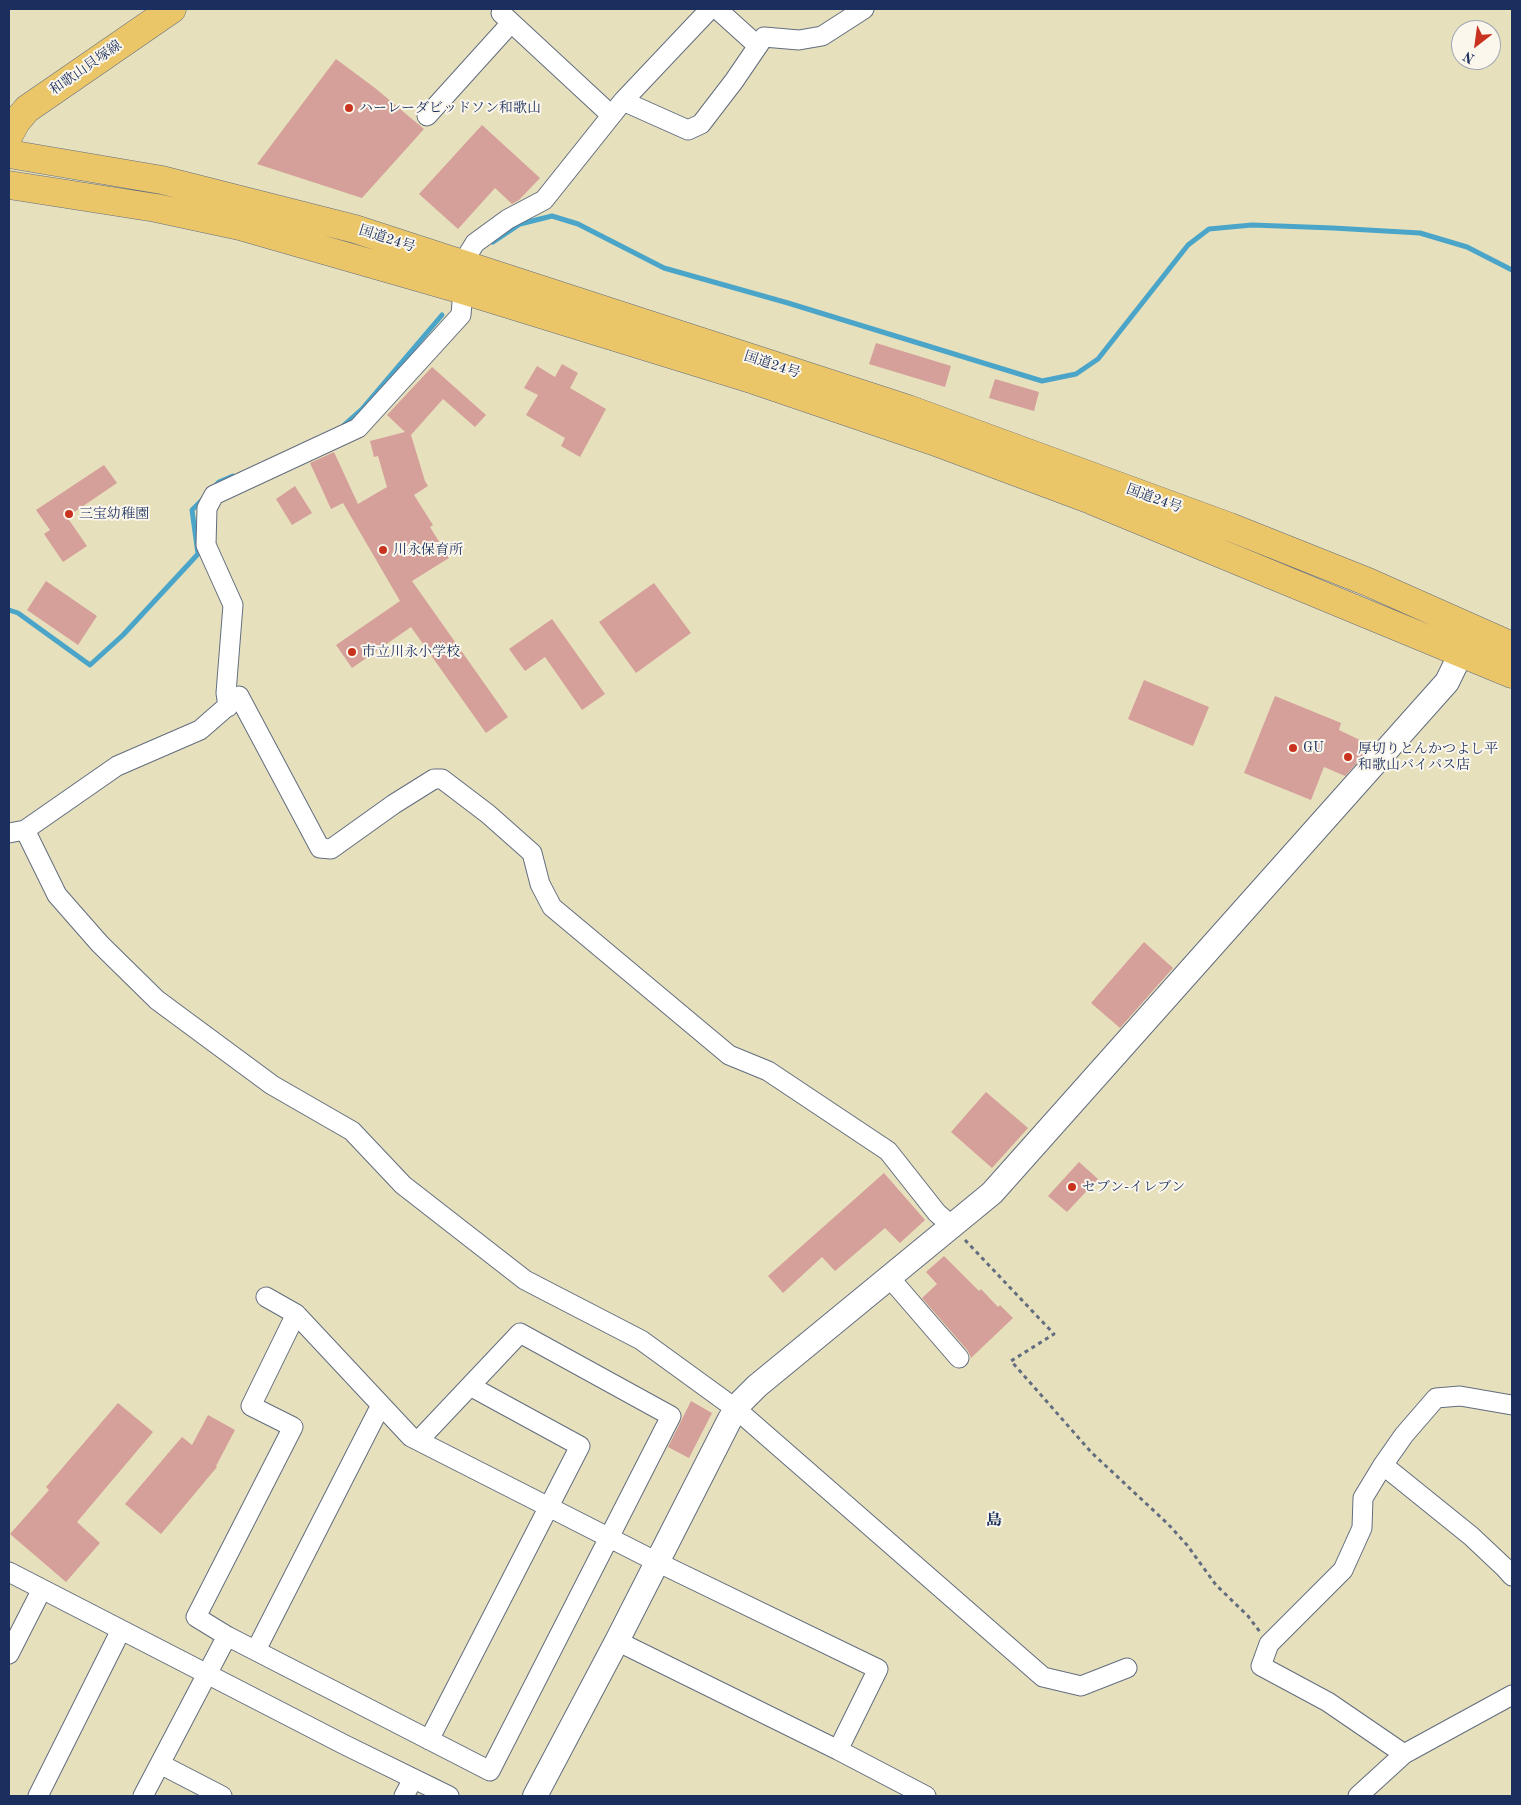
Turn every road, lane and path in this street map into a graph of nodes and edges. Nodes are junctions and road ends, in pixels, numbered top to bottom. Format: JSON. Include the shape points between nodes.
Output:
{"nodes":[{"id":1,"x":172,"y":9,"type":"edge"},
{"id":2,"x":710,"y":9,"type":"edge"},
{"id":3,"x":717,"y":9,"type":"edge"},
{"id":4,"x":864,"y":9,"type":"edge"},
{"id":5,"x":758,"y":46,"type":"junction"},
{"id":6,"x":617,"y":108,"type":"junction"},
{"id":7,"x":427,"y":116,"type":"dead end"},
{"id":8,"x":9,"y":135,"type":"edge"},
{"id":9,"x":9,"y":154,"type":"edge"},
{"id":10,"x":9,"y":185,"type":"edge"},
{"id":11,"x":463,"y":277,"type":"junction"},
{"id":12,"x":1474,"y":628,"type":"junction"},
{"id":13,"x":1512,"y":646,"type":"edge"},
{"id":14,"x":1461,"y":654,"type":"junction"},
{"id":15,"x":1512,"y":674,"type":"edge"},
{"id":16,"x":228,"y":707,"type":"junction"},
{"id":17,"x":17,"y":831,"type":"edge"},
{"id":18,"x":952,"y":1226,"type":"junction"},
{"id":19,"x":889,"y":1277,"type":"junction"},
{"id":20,"x":266,"y":1297,"type":"dead end"},
{"id":21,"x":296,"y":1314,"type":"junction"},
{"id":22,"x":959,"y":1358,"type":"dead end"},
{"id":23,"x":470,"y":1386,"type":"junction"},
{"id":24,"x":381,"y":1405,"type":"junction"},
{"id":25,"x":1512,"y":1405,"type":"edge"},
{"id":26,"x":736,"y":1409,"type":"junction"},
{"id":27,"x":419,"y":1440,"type":"junction"},
{"id":28,"x":1383,"y":1465,"type":"junction"},
{"id":29,"x":548,"y":1507,"type":"junction"},
{"id":30,"x":609,"y":1538,"type":"junction"},
{"id":31,"x":657,"y":1562,"type":"junction"},
{"id":32,"x":9,"y":1572,"type":"edge"},
{"id":33,"x":1512,"y":1576,"type":"edge"},
{"id":34,"x":42,"y":1589,"type":"junction"},
{"id":35,"x":121,"y":1630,"type":"junction"},
{"id":36,"x":227,"y":1636,"type":"junction"},
{"id":37,"x":617,"y":1641,"type":"junction"},
{"id":38,"x":1269,"y":1644,"type":"junction"},
{"id":39,"x":256,"y":1650,"type":"junction"},
{"id":40,"x":9,"y":1654,"type":"edge"},
{"id":41,"x":1127,"y":1668,"type":"dead end"},
{"id":42,"x":207,"y":1674,"type":"junction"},
{"id":43,"x":1512,"y":1695,"type":"edge"},
{"id":44,"x":428,"y":1740,"type":"junction"},
{"id":45,"x":838,"y":1750,"type":"junction"},
{"id":46,"x":1404,"y":1754,"type":"junction"},
{"id":47,"x":160,"y":1764,"type":"junction"},
{"id":48,"x":413,"y":1779,"type":"junction"},
{"id":49,"x":38,"y":1796,"type":"edge"},
{"id":50,"x":144,"y":1796,"type":"edge"},
{"id":51,"x":222,"y":1796,"type":"edge"},
{"id":52,"x":404,"y":1796,"type":"edge"},
{"id":53,"x":448,"y":1796,"type":"edge"},
{"id":54,"x":536,"y":1796,"type":"edge"},
{"id":55,"x":926,"y":1796,"type":"edge"},
{"id":56,"x":1358,"y":1796,"type":"edge"}],
"edges":[{"from":1,"to":8,"type":"main road","name":"和歌山貝塚線","via":[[27,108]]},
{"from":2,"to":6,"type":"street"},
{"from":3,"to":5,"type":"street"},
{"from":4,"to":5,"type":"street","via":[[822,36],[799,40],[764,37]]},
{"from":5,"to":6,"type":"street","via":[[701,124],[688,130]]},
{"from":6,"to":7,"type":"street","via":[[506,18]]},
{"from":6,"to":11,"type":"street","via":[[544,200],[508,219],[475,243]]},
{"from":9,"to":11,"type":"main road","name":"国道24号","via":[[162,180],[356,229]]},
{"from":10,"to":11,"type":"main road","name":"国道24号","via":[[156,208]]},
{"from":11,"to":12,"type":"main road","name":"国道24号","via":[[918,413],[1230,527]]},
{"from":11,"to":14,"type":"main road","name":"国道24号","via":[[933,441],[1091,500]]},
{"from":11,"to":16,"type":"street","via":[[461,315],[358,428],[214,495],[207,508],[206,545],[233,605],[226,693]]},
{"from":12,"to":13,"type":"main road","name":"国道24号"},
{"from":12,"to":14,"type":"street"},
{"from":14,"to":15,"type":"main road","name":"国道24号"},
{"from":14,"to":18,"type":"street","via":[[1447,682],[1321,825],[992,1193]]},
{"from":16,"to":17,"type":"street","via":[[200,730],[117,766]]},
{"from":16,"to":18,"type":"street","via":[[239,696],[320,848],[331,849],[394,804],[434,779],[442,779],[532,853],[540,884],[552,907],[729,1056],[768,1071],[888,1151]]},
{"from":17,"to":26,"type":"street","via":[[56,895],[157,1000],[272,1085],[352,1131],[403,1185],[525,1280],[641,1340]]},
{"from":18,"to":19,"type":"street"},
{"from":18,"to":38,"type":"path","via":[[1054,1334],[1011,1360],[1092,1453],[1174,1531],[1216,1585],[1248,1616]]},
{"from":19,"to":22,"type":"street"},
{"from":19,"to":26,"type":"street","via":[[757,1386]]},
{"from":20,"to":21,"type":"street"},
{"from":21,"to":24,"type":"street"},
{"from":21,"to":36,"type":"street","via":[[251,1406],[293,1428],[196,1617]]},
{"from":23,"to":27,"type":"street"},
{"from":23,"to":29,"type":"street","via":[[580,1446]]},
{"from":23,"to":30,"type":"street","via":[[520,1333],[671,1416]]},
{"from":24,"to":27,"type":"street","via":[[411,1437]]},
{"from":24,"to":39,"type":"street"},
{"from":25,"to":28,"type":"street","via":[[1460,1396],[1436,1398]]},
{"from":26,"to":31,"type":"street"},
{"from":26,"to":41,"type":"street","via":[[1043,1678],[1080,1686]]},
{"from":27,"to":29,"type":"street"},
{"from":28,"to":33,"type":"street","via":[[1471,1536]]},
{"from":28,"to":38,"type":"street","via":[[1364,1498],[1362,1528],[1343,1570]]},
{"from":29,"to":30,"type":"street"},
{"from":29,"to":44,"type":"street"},
{"from":30,"to":31,"type":"street"},
{"from":30,"to":44,"type":"street","via":[[490,1771]]},
{"from":31,"to":37,"type":"street"},
{"from":31,"to":45,"type":"street","via":[[878,1669]]},
{"from":32,"to":34,"type":"street"},
{"from":34,"to":35,"type":"street"},
{"from":34,"to":40,"type":"street"},
{"from":35,"to":42,"type":"street"},
{"from":35,"to":49,"type":"street"},
{"from":36,"to":39,"type":"street"},
{"from":36,"to":42,"type":"street"},
{"from":37,"to":45,"type":"street"},
{"from":37,"to":54,"type":"street"},
{"from":38,"to":46,"type":"street","via":[[1261,1666],[1328,1702]]},
{"from":39,"to":44,"type":"street"},
{"from":42,"to":47,"type":"street"},
{"from":42,"to":48,"type":"street"},
{"from":43,"to":46,"type":"street"},
{"from":45,"to":55,"type":"street"},
{"from":46,"to":56,"type":"street"},
{"from":47,"to":50,"type":"street"},
{"from":47,"to":51,"type":"street"},
{"from":48,"to":52,"type":"street"},
{"from":48,"to":53,"type":"street"}]}
